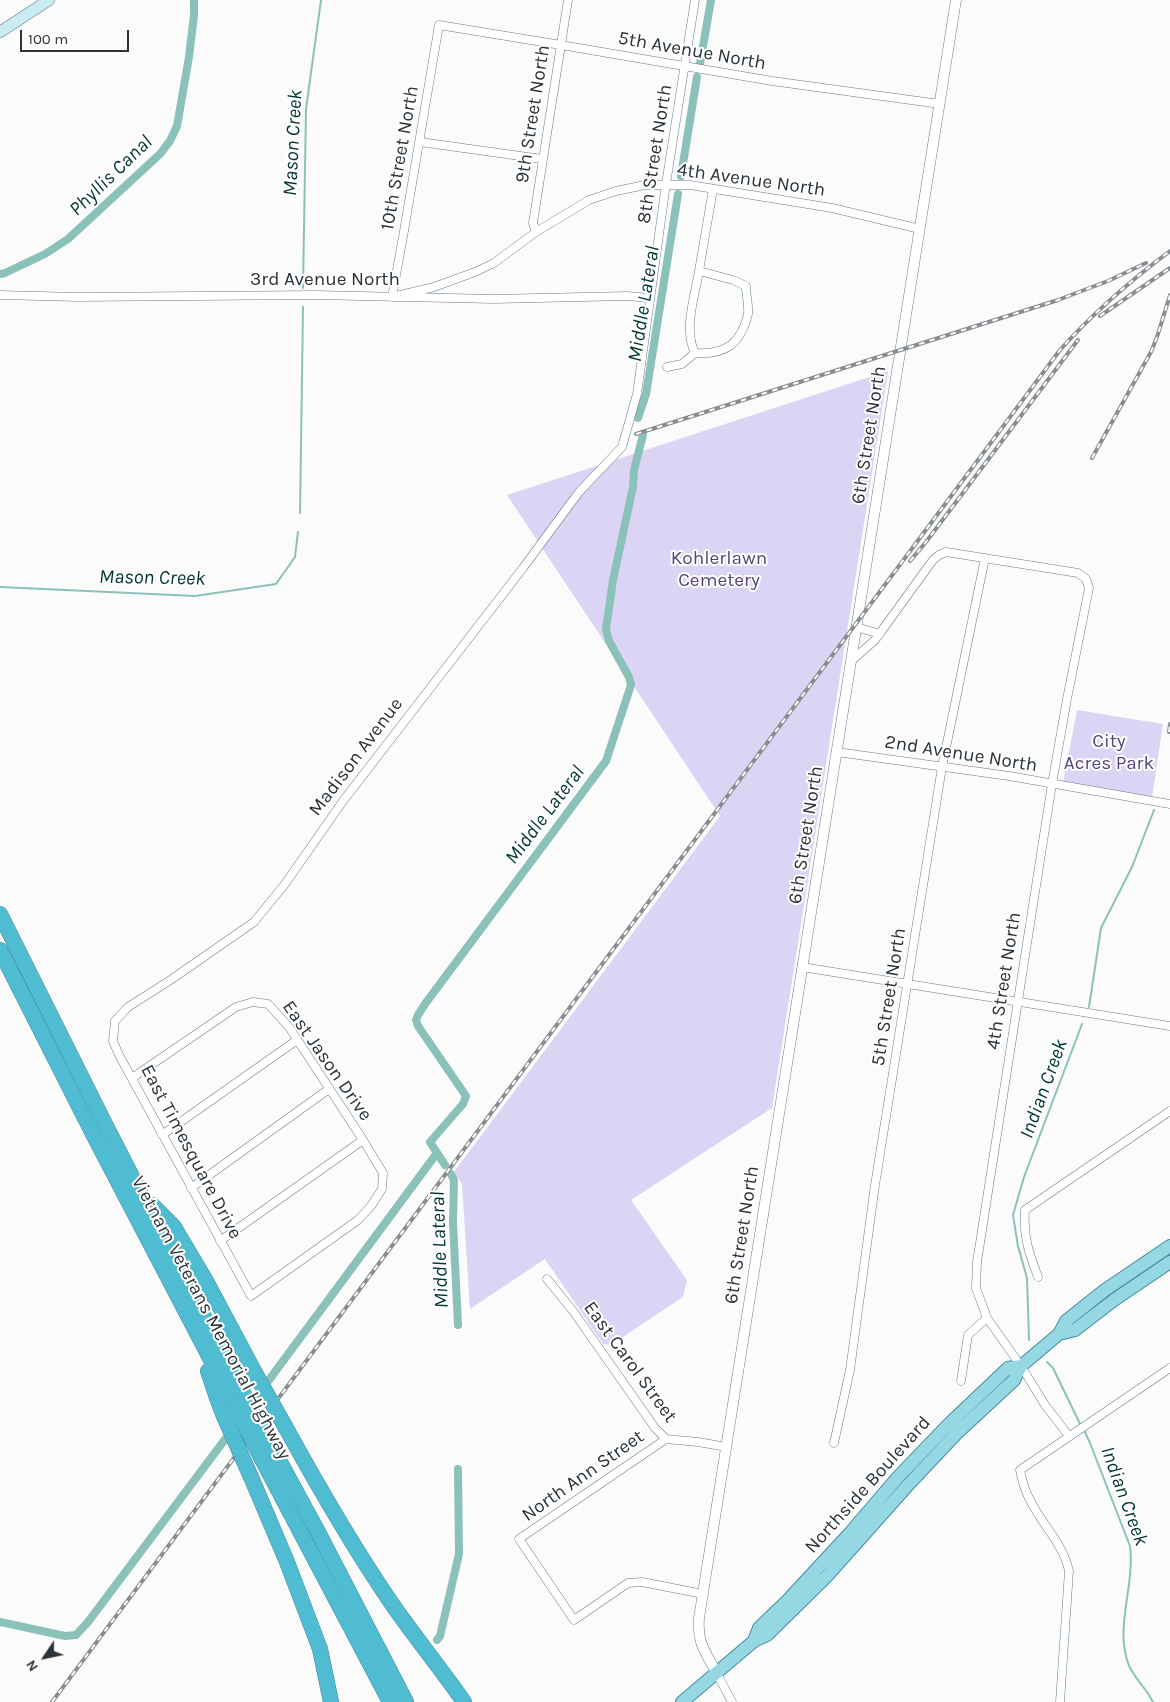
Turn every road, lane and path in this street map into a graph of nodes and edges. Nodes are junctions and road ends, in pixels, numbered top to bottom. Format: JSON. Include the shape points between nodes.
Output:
{"nodes":[{"id":1,"x":49,"y":0,"type":"edge"},
{"id":2,"x":568,"y":0,"type":"edge"},
{"id":3,"x":695,"y":0,"type":"edge"},
{"id":4,"x":956,"y":0,"type":"edge"},
{"id":5,"x":439,"y":26,"type":"joint"},
{"id":6,"x":0,"y":32,"type":"edge"},
{"id":7,"x":561,"y":45,"type":"junction"},
{"id":8,"x":684,"y":66,"type":"junction"},
{"id":9,"x":940,"y":104,"type":"junction"},
{"id":10,"x":420,"y":142,"type":"junction"},
{"id":11,"x":542,"y":159,"type":"junction"},
{"id":12,"x":666,"y":184,"type":"junction"},
{"id":13,"x":713,"y":189,"type":"junction"},
{"id":14,"x":920,"y":229,"type":"junction"},
{"id":15,"x":536,"y":232,"type":"junction"},
{"id":16,"x":699,"y":272,"type":"junction"},
{"id":17,"x":0,"y":295,"type":"edge"},
{"id":18,"x":392,"y":297,"type":"junction"},
{"id":19,"x":650,"y":298,"type":"junction"},
{"id":20,"x":695,"y":353,"type":"junction"},
{"id":21,"x":667,"y":367,"type":"dead end"},
{"id":22,"x":592,"y":478,"type":"joint"},
{"id":23,"x":984,"y":558,"type":"junction"},
{"id":24,"x":856,"y":627,"type":"junction"},
{"id":25,"x":880,"y":634,"type":"junction"},
{"id":26,"x":851,"y":661,"type":"junction"},
{"id":27,"x":837,"y":752,"type":"junction"},
{"id":28,"x":942,"y":767,"type":"junction"},
{"id":29,"x":1052,"y":784,"type":"junction"},
{"id":30,"x":1170,"y":804,"type":"edge"},
{"id":31,"x":0,"y":914,"type":"edge"},
{"id":32,"x":0,"y":950,"type":"edge"},
{"id":33,"x":802,"y":967,"type":"junction"},
{"id":34,"x":907,"y":984,"type":"junction"},
{"id":35,"x":1018,"y":1001,"type":"junction"},
{"id":36,"x":115,"y":1021,"type":"joint"},
{"id":37,"x":1170,"y":1026,"type":"edge"},
{"id":38,"x":297,"y":1040,"type":"junction"},
{"id":39,"x":132,"y":1078,"type":"junction"},
{"id":40,"x":330,"y":1089,"type":"junction"},
{"id":41,"x":1170,"y":1111,"type":"edge"},
{"id":42,"x":162,"y":1135,"type":"junction"},
{"id":43,"x":363,"y":1140,"type":"junction"},
{"id":44,"x":191,"y":1188,"type":"junction"},
{"id":45,"x":140,"y":1193,"type":"junction"},
{"id":46,"x":220,"y":1241,"type":"junction"},
{"id":47,"x":1170,"y":1246,"type":"edge"},
{"id":48,"x":1170,"y":1262,"type":"edge"},
{"id":49,"x":1038,"y":1277,"type":"dead end"},
{"id":50,"x":547,"y":1279,"type":"dead end"},
{"id":51,"x":251,"y":1296,"type":"joint"},
{"id":52,"x":987,"y":1318,"type":"junction"},
{"id":53,"x":1059,"y":1334,"type":"junction"},
{"id":54,"x":1021,"y":1366,"type":"junction"},
{"id":55,"x":1170,"y":1368,"type":"edge"},
{"id":56,"x":960,"y":1381,"type":"dead end"},
{"id":57,"x":228,"y":1408,"type":"junction"},
{"id":58,"x":1073,"y":1434,"type":"junction"},
{"id":59,"x":666,"y":1439,"type":"junction"},
{"id":60,"x":834,"y":1443,"type":"dead end"},
{"id":61,"x":727,"y":1447,"type":"junction"},
{"id":62,"x":268,"y":1455,"type":"junction"},
{"id":63,"x":703,"y":1594,"type":"junction"},
{"id":64,"x":716,"y":1672,"type":"junction"},
{"id":65,"x":331,"y":1702,"type":"edge"},
{"id":66,"x":390,"y":1702,"type":"edge"},
{"id":67,"x":406,"y":1702,"type":"edge"},
{"id":68,"x":463,"y":1702,"type":"edge"},
{"id":69,"x":682,"y":1702,"type":"edge"},
{"id":70,"x":732,"y":1702,"type":"edge"},
{"id":71,"x":1060,"y":1702,"type":"edge"}],
"edges":[{"from":1,"to":6,"type":"main road"},
{"from":2,"to":7,"type":"street","name":"9th Street North"},
{"from":3,"to":8,"type":"street","name":"8th Street North"},
{"from":4,"to":9,"type":"street","name":"6th Street North"},
{"from":5,"to":7,"type":"street","name":"5th Avenue North"},
{"from":5,"to":10,"type":"street","name":"10th Street North"},
{"from":7,"to":8,"type":"street","name":"5th Avenue North"},
{"from":7,"to":11,"type":"street","name":"9th Street North"},
{"from":8,"to":9,"type":"street","name":"5th Avenue North"},
{"from":8,"to":12,"type":"street","name":"8th Street North"},
{"from":9,"to":14,"type":"street","name":"6th Street North"},
{"from":10,"to":11,"type":"street"},
{"from":10,"to":18,"type":"street","name":"10th Street North"},
{"from":11,"to":15,"type":"street","name":"9th Street North","via":[[533,223]]},
{"from":12,"to":13,"type":"street","name":"4th Avenue North"},
{"from":12,"to":15,"type":"street","name":"4th Avenue North","via":[[645,185],[589,200]]},
{"from":12,"to":19,"type":"street","name":"8th Street North"},
{"from":13,"to":14,"type":"street","name":"4th Avenue North","via":[[832,208]]},
{"from":13,"to":16,"type":"street"},
{"from":14,"to":24,"type":"street","name":"6th Street North"},
{"from":15,"to":18,"type":"street","name":"4th Avenue North","via":[[494,263],[475,272],[434,287]]},
{"from":16,"to":20,"type":"street","via":[[691,322],[690,344]]},
{"from":16,"to":20,"type":"street","via":[[746,286],[748,312],[739,338],[724,351]]},
{"from":17,"to":18,"type":"street","name":"3rd Avenue North"},
{"from":18,"to":19,"type":"street","name":"3rd Avenue North"},
{"from":19,"to":22,"type":"street","name":"8th Street North","via":[[637,394],[626,437],[622,447]]},
{"from":20,"to":21,"type":"street","via":[[682,364]]},
{"from":22,"to":36,"type":"street","name":"Madison Avenue","via":[[349,793],[254,922],[128,1007]]},
{"from":23,"to":25,"type":"street","via":[[946,552],[940,555]]},
{"from":23,"to":28,"type":"street","name":"5th Street North"},
{"from":23,"to":29,"type":"street","name":"4th Street North","via":[[1078,573],[1086,579],[1089,588]]},
{"from":24,"to":25,"type":"street"},
{"from":24,"to":26,"type":"street","name":"6th Street North"},
{"from":25,"to":26,"type":"street"},
{"from":26,"to":27,"type":"street","name":"6th Street North"},
{"from":27,"to":28,"type":"street","name":"2nd Avenue North"},
{"from":27,"to":33,"type":"street","name":"6th Street North"},
{"from":28,"to":29,"type":"street","name":"2nd Avenue North"},
{"from":28,"to":34,"type":"street","name":"5th Street North"},
{"from":29,"to":30,"type":"street","name":"2nd Avenue North"},
{"from":29,"to":35,"type":"street","name":"4th Street North"},
{"from":31,"to":45,"type":"highway","name":"Vietnam Veterans Memorial Highway"},
{"from":32,"to":57,"type":"highway","name":"Vietnam Veterans Memorial Highway","via":[[198,1336]]},
{"from":33,"to":34,"type":"street"},
{"from":33,"to":61,"type":"street","name":"6th Street North"},
{"from":34,"to":35,"type":"street"},
{"from":34,"to":60,"type":"street","name":"5th Street North","via":[[850,1370]]},
{"from":35,"to":37,"type":"street"},
{"from":35,"to":52,"type":"street","name":"4th Street North","via":[[977,1262],[976,1288]]},
{"from":36,"to":39,"type":"street","name":"East Timesquare Drive","via":[[113,1041]]},
{"from":38,"to":39,"type":"street","name":"East Jason Drive","via":[[268,1004],[253,1002],[236,1007]]},
{"from":38,"to":40,"type":"street","name":"East Jason Drive"},
{"from":38,"to":42,"type":"street"},
{"from":39,"to":42,"type":"street","name":"East Timesquare Drive"},
{"from":40,"to":43,"type":"street","name":"East Jason Drive"},
{"from":40,"to":44,"type":"street"},
{"from":41,"to":49,"type":"street","via":[[1025,1210],[1023,1229]]},
{"from":42,"to":44,"type":"street","name":"East Timesquare Drive"},
{"from":43,"to":46,"type":"street"},
{"from":43,"to":51,"type":"street","name":"East Jason Drive","via":[[383,1174],[382,1189],[376,1199],[358,1220]]},
{"from":44,"to":46,"type":"street","name":"East Timesquare Drive"},
{"from":45,"to":62,"type":"highway","name":"Vietnam Veterans Memorial Highway","bridge":true,"via":[[241,1389]]},
{"from":45,"to":68,"type":"highway","bridge":true,"via":[[174,1227],[355,1547]]},
{"from":46,"to":51,"type":"street","name":"East Timesquare Drive"},
{"from":47,"to":53,"type":"main road","name":"Northside Boulevard","via":[[1105,1290],[1066,1321]]},
{"from":48,"to":53,"type":"main road","name":"Northside Boulevard","via":[[1075,1330]]},
{"from":50,"to":59,"type":"street","name":"East Carol Street","via":[[574,1311],[655,1428]]},
{"from":52,"to":54,"type":"street","name":"4th Street North"},
{"from":52,"to":56,"type":"street","via":[[968,1335]]},
{"from":53,"to":54,"type":"main road","name":"Northside Boulevard"},
{"from":54,"to":58,"type":"street","name":"4th Street North","via":[[1045,1405]]},
{"from":54,"to":64,"type":"main road","name":"Northside Boulevard","via":[[1008,1368],[949,1424],[759,1628],[754,1641]]},
{"from":55,"to":58,"type":"street"},
{"from":57,"to":62,"type":"highway","name":"Vietnam Veterans Memorial Highway","bridge":true},
{"from":57,"to":65,"type":"highway","bridge":true,"via":[[251,1477],[320,1649]]},
{"from":58,"to":71,"type":"street","via":[[1020,1470],[1030,1500],[1058,1542],[1069,1571]]},
{"from":59,"to":61,"type":"street","name":"East Carol Street"},
{"from":59,"to":63,"type":"street","name":"North Ann Street","via":[[519,1539],[574,1620],[628,1584],[642,1582]]},
{"from":61,"to":63,"type":"street","name":"6th Street North"},
{"from":62,"to":66,"type":"highway","name":"Vietnam Veterans Memorial Highway"},
{"from":62,"to":67,"type":"highway","via":[[318,1532]]},
{"from":63,"to":64,"type":"street","name":"6th Street North","via":[[698,1631],[700,1642]]},
{"from":64,"to":69,"type":"main road","name":"Northside Boulevard"},
{"from":64,"to":70,"type":"street"}]}
